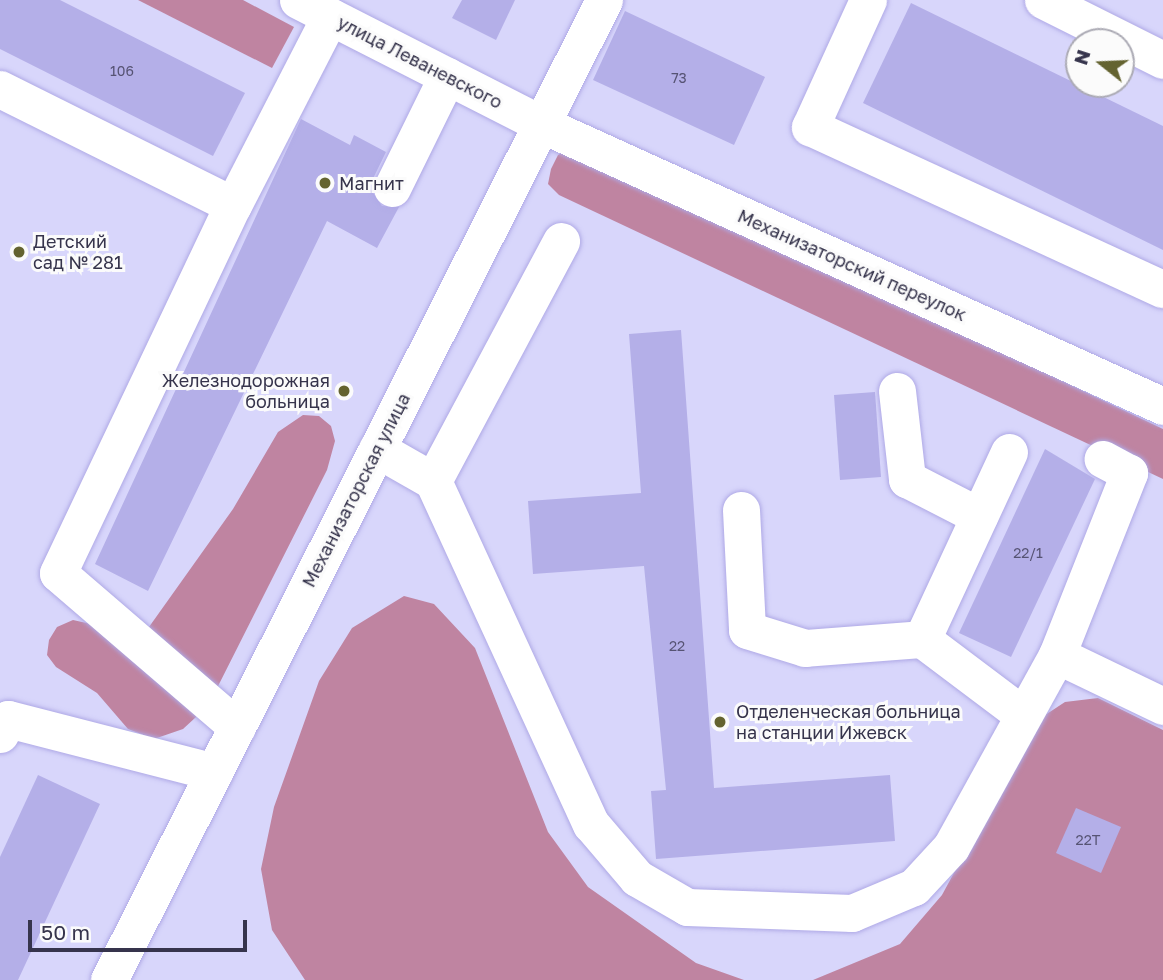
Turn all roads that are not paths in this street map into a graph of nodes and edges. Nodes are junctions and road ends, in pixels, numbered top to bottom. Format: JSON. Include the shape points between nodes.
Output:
{"nodes":[{"id":1,"x":298,"y":0,"type":"edge"},
{"id":2,"x":604,"y":0,"type":"edge"},
{"id":3,"x":868,"y":0,"type":"edge"},
{"id":4,"x":1043,"y":0,"type":"edge"},
{"id":5,"x":1091,"y":11,"type":"edge"},
{"id":6,"x":330,"y":16,"type":"junction"},
{"id":7,"x":1163,"y":60,"type":"edge"},
{"id":8,"x":447,"y":76,"type":"junction"},
{"id":9,"x":0,"y":89,"type":"edge"},
{"id":10,"x":541,"y":124,"type":"junction"},
{"id":11,"x":392,"y":188,"type":"dead end"},
{"id":12,"x":233,"y":205,"type":"junction"},
{"id":13,"x":561,"y":241,"type":"dead end"},
{"id":14,"x":1163,"y":289,"type":"edge"},
{"id":15,"x":897,"y":391,"type":"dead end"},
{"id":16,"x":1163,"y":406,"type":"edge"},
{"id":17,"x":377,"y":449,"type":"junction"},
{"id":18,"x":1009,"y":452,"type":"dead end"},
{"id":19,"x":1103,"y":459,"type":"dead end"},
{"id":20,"x":433,"y":481,"type":"junction"},
{"id":21,"x":741,"y":510,"type":"dead end"},
{"id":22,"x":979,"y":516,"type":"junction"},
{"id":23,"x":922,"y":639,"type":"junction"},
{"id":24,"x":1057,"y":655,"type":"junction"},
{"id":25,"x":1163,"y":706,"type":"edge"},
{"id":26,"x":1023,"y":715,"type":"junction"},
{"id":27,"x":236,"y":727,"type":"junction"},
{"id":28,"x":0,"y":734,"type":"edge"},
{"id":29,"x":214,"y":772,"type":"junction"},
{"id":30,"x":109,"y":980,"type":"edge"}],
"edges":[{"from":1,"to":6,"type":"street","name":"улица Леваневского"},
{"from":2,"to":10,"type":"street","name":"Механизаторская улица"},
{"from":3,"to":14,"type":"street","via":[[810,127]]},
{"from":4,"to":5,"type":"street"},
{"from":5,"to":7,"type":"street"},
{"from":6,"to":8,"type":"street","name":"улица Леваневского"},
{"from":6,"to":12,"type":"street"},
{"from":8,"to":10,"type":"street","name":"улица Леваневского"},
{"from":8,"to":11,"type":"street"},
{"from":9,"to":12,"type":"street"},
{"from":10,"to":16,"type":"street","name":"Механизаторский переулок"},
{"from":10,"to":17,"type":"street","name":"Механизаторская улица"},
{"from":12,"to":27,"type":"street","via":[[58,573]]},
{"from":13,"to":20,"type":"street"},
{"from":15,"to":22,"type":"street","via":[[906,479]]},
{"from":17,"to":20,"type":"street"},
{"from":17,"to":27,"type":"street","name":"Механизаторская улица"},
{"from":18,"to":22,"type":"street"},
{"from":19,"to":24,"type":"street","via":[[1129,473]]},
{"from":20,"to":26,"type":"street","via":[[591,824],[637,878],[687,907],[852,914],[904,892],[951,846]]},
{"from":21,"to":23,"type":"street","via":[[747,630],[805,648]]},
{"from":22,"to":23,"type":"street"},
{"from":23,"to":26,"type":"street"},
{"from":24,"to":25,"type":"street"},
{"from":24,"to":26,"type":"street"},
{"from":27,"to":29,"type":"street","name":"Механизаторская улица"},
{"from":28,"to":29,"type":"street","via":[[8,719]]},
{"from":29,"to":30,"type":"street","name":"Механизаторская улица"}]}
